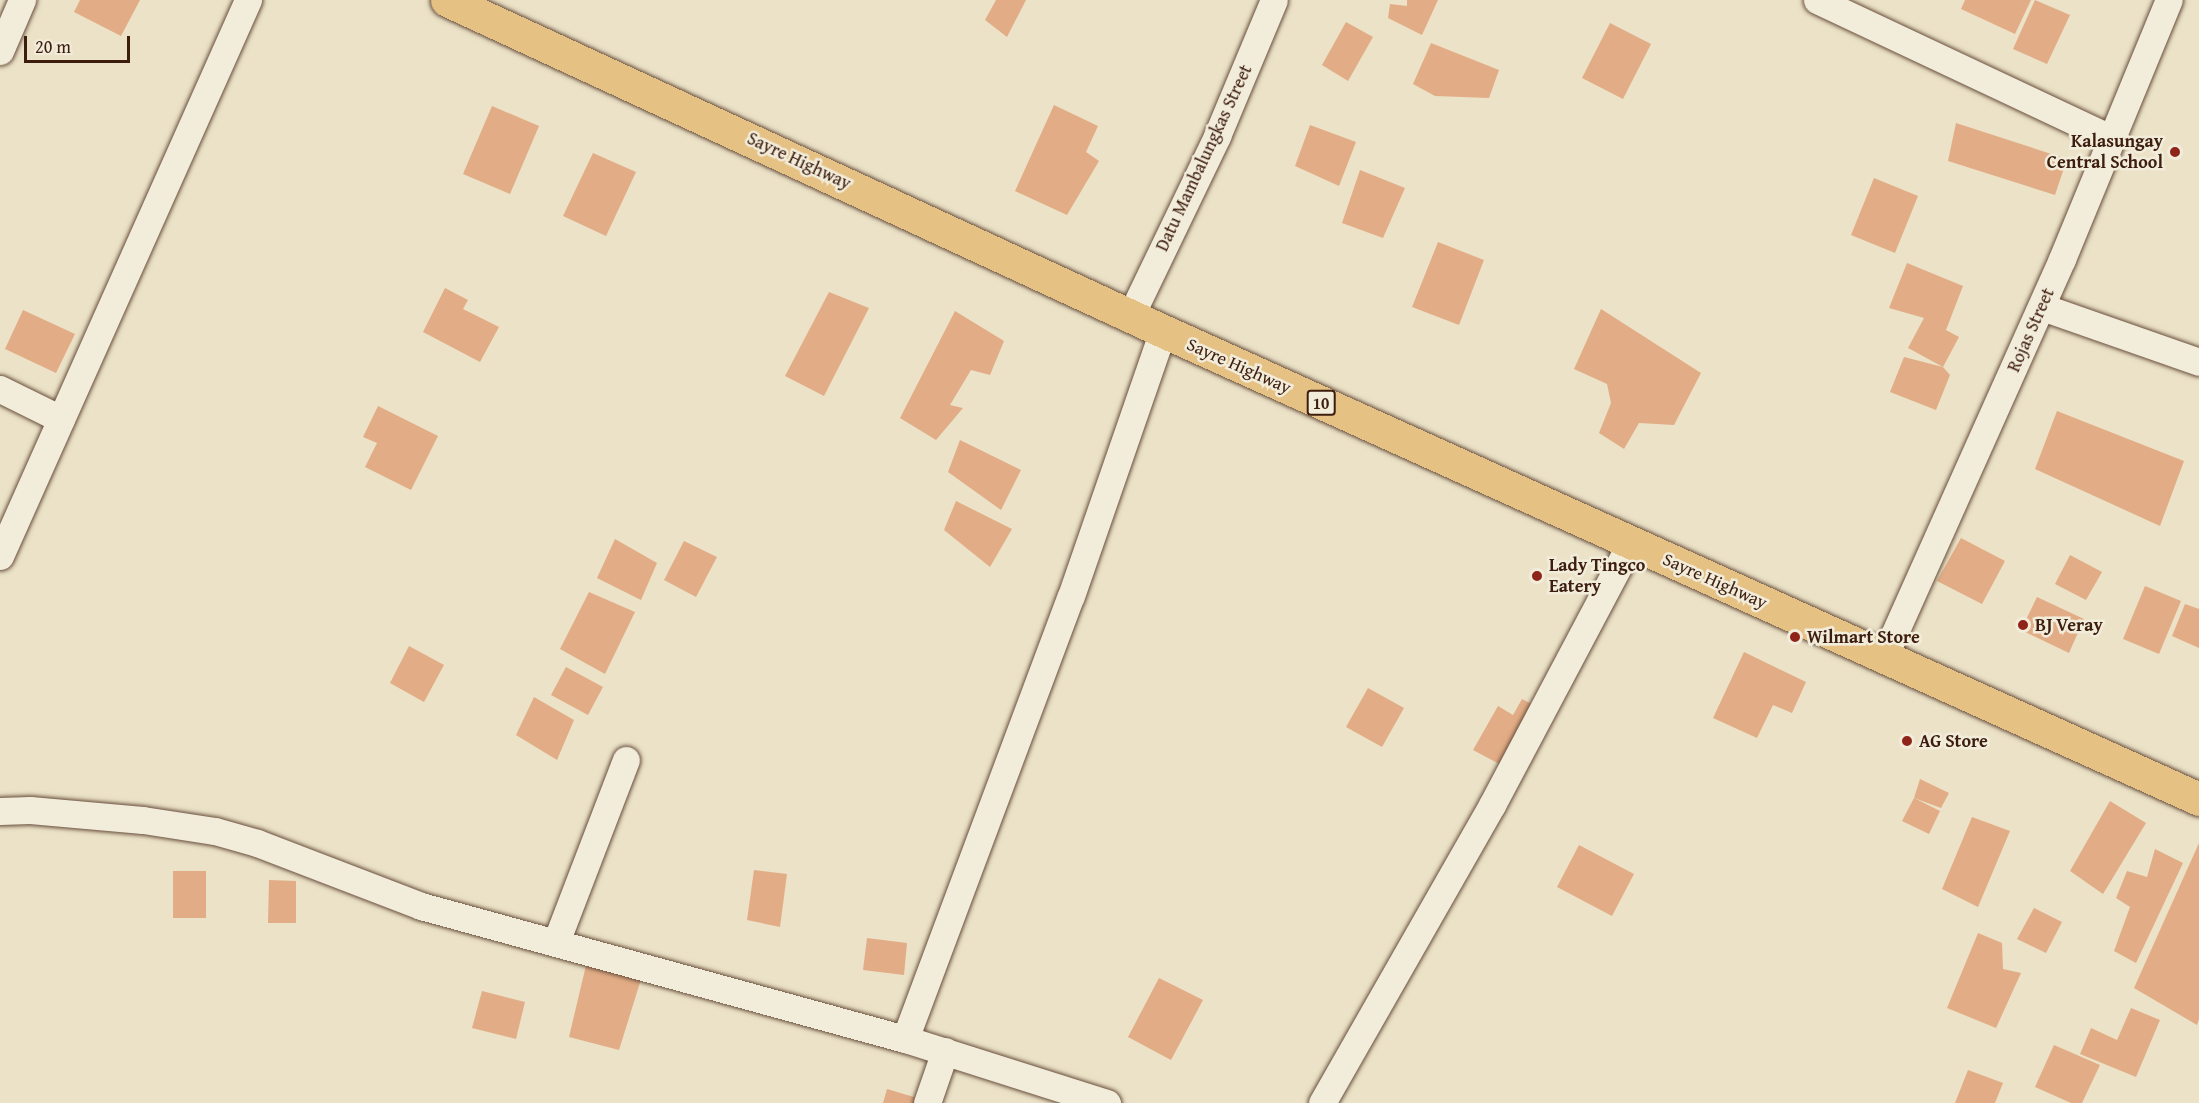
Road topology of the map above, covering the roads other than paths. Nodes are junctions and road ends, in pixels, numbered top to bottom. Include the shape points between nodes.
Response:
1 (21, 0) edge
2 (248, 0) edge
3 (447, 0) edge
4 (1274, 0) edge
5 (1817, 0) edge
6 (2169, 0) edge
7 (0, 51) edge
8 (2110, 138) junction
9 (2042, 307) junction
10 (1131, 315) junction
11 (1163, 331) junction
12 (2199, 362) edge
13 (0, 389) edge
14 (61, 419) junction
15 (1631, 543) junction
16 (0, 556) edge
17 (1884, 657) junction
18 (626, 760) dead end
19 (2199, 799) edge
20 (0, 811) edge
21 (555, 942) junction
22 (905, 1039) junction
23 (945, 1051) junction
24 (927, 1103) edge
25 (1107, 1103) edge
26 (1322, 1103) edge

1 - 7 street
2 - 14 street
3 - 10 highway, Sayre Highway / 10
4 - 10 street, Datu Mambalungkas Street via 1216,136
5 - 8 street
6 - 8 street, Rojas Street
8 - 9 street, Rojas Street
9 - 12 street
9 - 17 street, Rojas Street
10 - 11 highway, Sayre Highway / 10
11 - 15 highway, Sayre Highway / 10
11 - 22 street via 1071,596
13 - 14 street
14 - 16 street
15 - 17 highway, Sayre Highway / 10
15 - 26 street via 1492,805
17 - 19 highway, Sayre Highway / 10
18 - 21 street
20 - 21 street via 98,816 215,831 257,843 421,906
21 - 22 street
22 - 23 street
23 - 24 street
23 - 25 street

